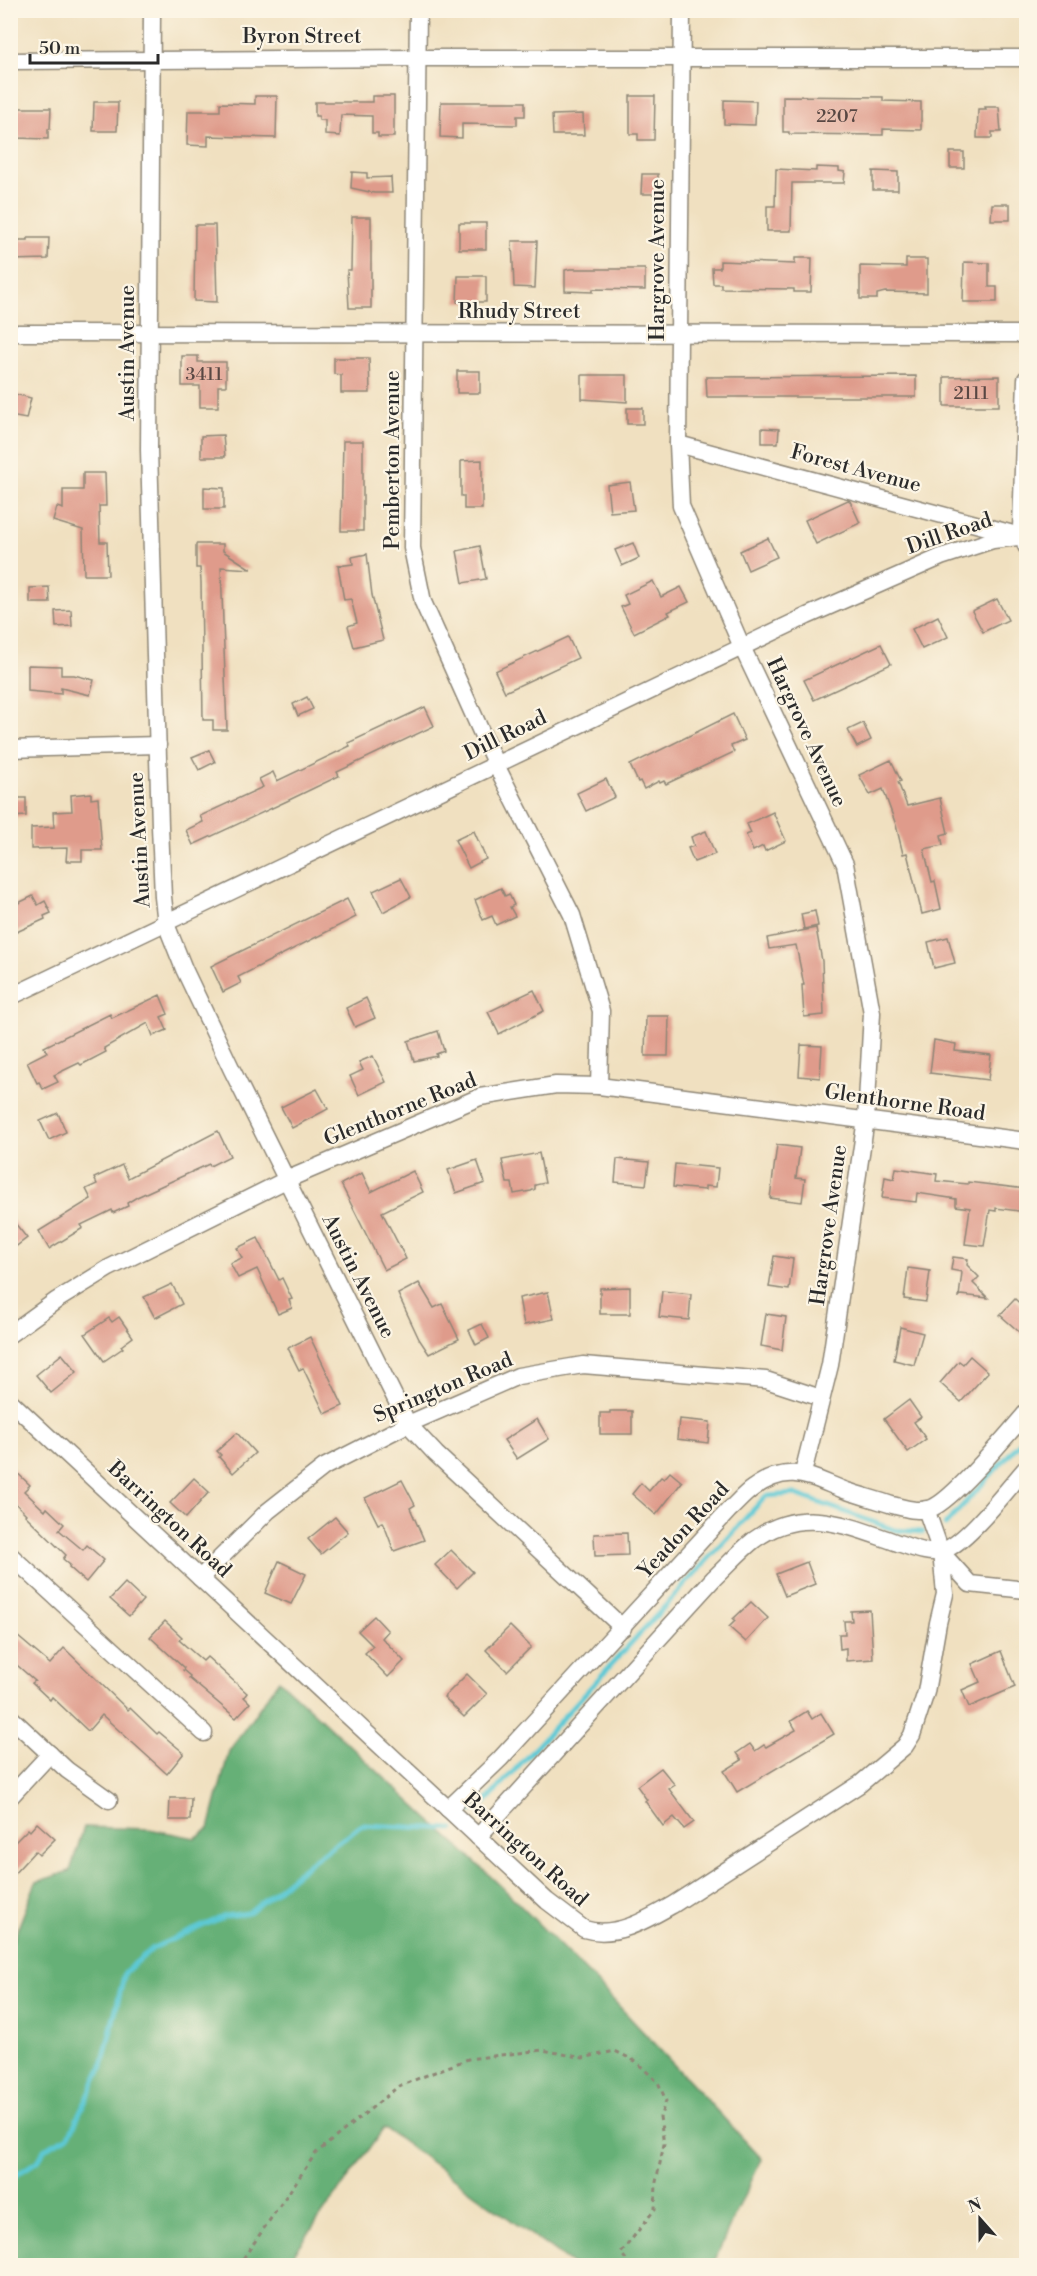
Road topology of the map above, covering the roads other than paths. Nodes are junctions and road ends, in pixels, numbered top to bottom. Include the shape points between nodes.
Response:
1 (152, 10) edge
2 (418, 10) edge
3 (682, 10) edge
4 (418, 58) junction
5 (681, 58) junction
6 (1026, 58) edge
7 (152, 60) junction
8 (10, 61) edge
9 (150, 332) junction
10 (10, 333) edge
11 (414, 333) junction
12 (680, 334) junction
13 (1026, 334) edge
14 (1026, 379) edge
15 (678, 444) junction
16 (1025, 540) edge
17 (742, 647) junction
18 (158, 745) junction
19 (10, 749) edge
20 (496, 765) junction
21 (166, 924) junction
22 (10, 997) edge
23 (599, 1086) junction
24 (866, 1119) junction
25 (1026, 1141) edge
26 (286, 1180) junction
27 (10, 1334) edge
28 (821, 1398) junction
29 (10, 1401) edge
30 (1026, 1413) edge
31 (408, 1424) junction
32 (1026, 1468) edge
33 (803, 1473) junction
34 (926, 1509) junction
35 (941, 1552) junction
36 (10, 1554) edge
37 (200, 1578) junction
38 (1026, 1590) edge
39 (623, 1628) junction
40 (10, 1717) edge
41 (204, 1733) dead end
42 (50, 1754) junction
43 (10, 1797) edge
44 (109, 1800) dead end
45 (448, 1809) junction
46 (478, 1837) junction

1 - 7 street, Austin Avenue
2 - 4 street, Pemberton Avenue
3 - 5 street, Hargrove Avenue
4 - 5 street, Byron Street
4 - 7 street, Byron Street
4 - 11 street, Pemberton Avenue
5 - 6 street, Byron Street
5 - 12 street, Hargrove Avenue
7 - 8 street, Byron Street
7 - 9 street, Austin Avenue
9 - 10 street, Rhudy Street
9 - 11 street, Rhudy Street
9 - 18 street, Austin Avenue via 149,450
11 - 12 street, Rhudy Street
11 - 20 street, Pemberton Avenue via 412,548 420,591
12 - 13 street, Rhudy Street
12 - 15 street, Hargrove Avenue
14 - 16 street
15 - 16 street, Forest Avenue
15 - 17 street, Hargrove Avenue via 681,506
16 - 17 street, Dill Road via 993,540 916,567
17 - 20 street, Dill Road
17 - 24 street, Hargrove Avenue via 845,864 872,1013
18 - 19 street
18 - 21 street, Austin Avenue
20 - 21 street, Dill Road
20 - 23 street, Pemberton Avenue via 572,915 602,1011
21 - 22 street, Dill Road
21 - 26 street, Austin Avenue
23 - 24 street, Glenthorne Road
23 - 26 street, Glenthorne Road via 556,1085 480,1097
24 - 25 street, Glenthorne Road
24 - 28 street, Hargrove Avenue via 830,1365
26 - 27 street, Glenthorne Road via 109,1268
26 - 31 street, Austin Avenue
28 - 31 street, Springton Road via 766,1380 583,1365 518,1376
28 - 33 street, Hargrove Avenue
29 - 37 street, Barrington Road
30 - 34 street via 960,1485
31 - 37 street, Springton Road via 324,1467 268,1510
31 - 39 street, Austin Avenue
32 - 35 street via 958,1543
33 - 34 street via 892,1505
33 - 39 street, Yeadon Road via 781,1475 753,1488
34 - 35 street, Barrington Road
35 - 38 street via 970,1584
35 - 46 street via 920,1550 828,1521 800,1521 772,1529 754,1540 714,1578
35 - 46 street, Barrington Road via 945,1594 931,1673 912,1735 904,1746 860,1784 674,1904 627,1927 599,1932 584,1929 547,1901
36 - 41 street
37 - 45 street, Barrington Road
39 - 45 street, Yeadon Road
40 - 42 street
42 - 43 street
42 - 44 street
45 - 46 street, Barrington Road

